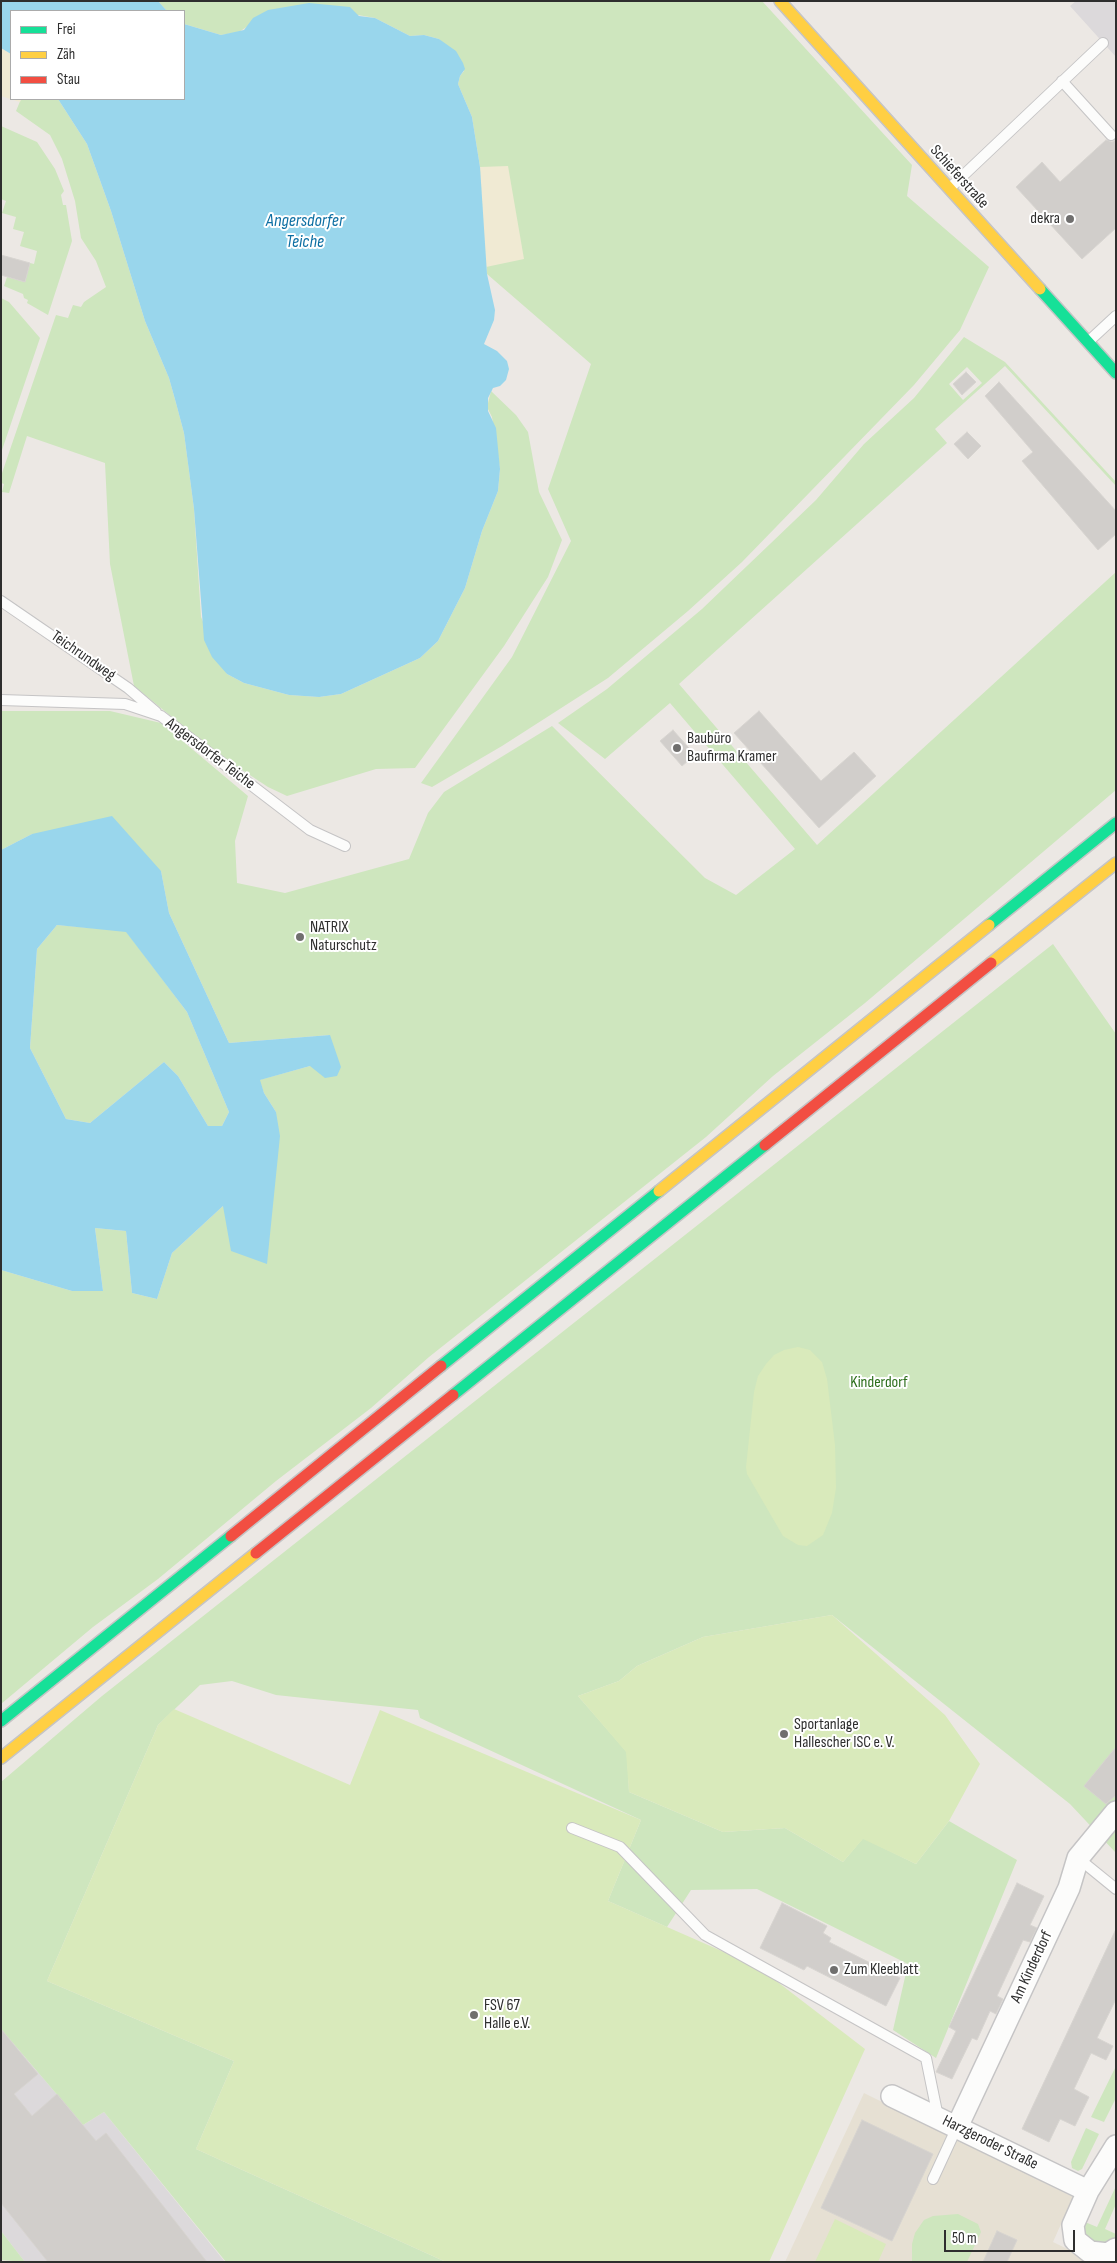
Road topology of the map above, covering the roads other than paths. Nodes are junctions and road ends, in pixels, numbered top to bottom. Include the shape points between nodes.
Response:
1 (780, 1) edge
2 (1104, 43) dead end
3 (1062, 81) junction
4 (1111, 135) dead end
5 (948, 189) junction
6 (1116, 316) edge
7 (1088, 342) junction
8 (1116, 373) edge
9 (1, 601) edge
10 (1, 700) edge
11 (161, 716) junction
12 (1116, 823) edge
13 (345, 846) dead end
14 (1116, 863) edge
15 (1, 1721) edge
16 (1, 1758) edge
17 (1116, 1812) edge
18 (572, 1828) dead end
19 (1078, 1858) junction
20 (1116, 1889) edge
21 (892, 2096) dead end
22 (938, 2118) junction
23 (957, 2128) junction
24 (1116, 2146) edge
25 (933, 2180) dead end
26 (1088, 2191) junction
27 (1116, 2249) edge

1 - 5 main road, Schieferstraße
2 - 3 lane
3 - 4 lane
3 - 5 lane
5 - 7 main road, Schieferstraße
6 - 7 lane
7 - 8 main road, Schieferstraße
9 - 11 lane, Teichrundweg via 128,688
10 - 11 lane, Angersdorfer Teiche via 125,704
11 - 13 lane, Angersdorfer Teiche via 310,830
12 - 15 main road
14 - 16 main road
17 - 19 street, Am Kinderdorf
18 - 22 lane via 620,1846 706,1935 926,2058
19 - 20 lane
19 - 23 street, Am Kinderdorf via 1069,1888
21 - 22 street, Harzgeroder Straße
22 - 23 street, Harzgeroder Straße
23 - 25 lane
23 - 26 street, Harzgeroder Straße
24 - 26 street
26 - 27 street via 1073,2224 1075,2240 1090,2252 1108,2254

